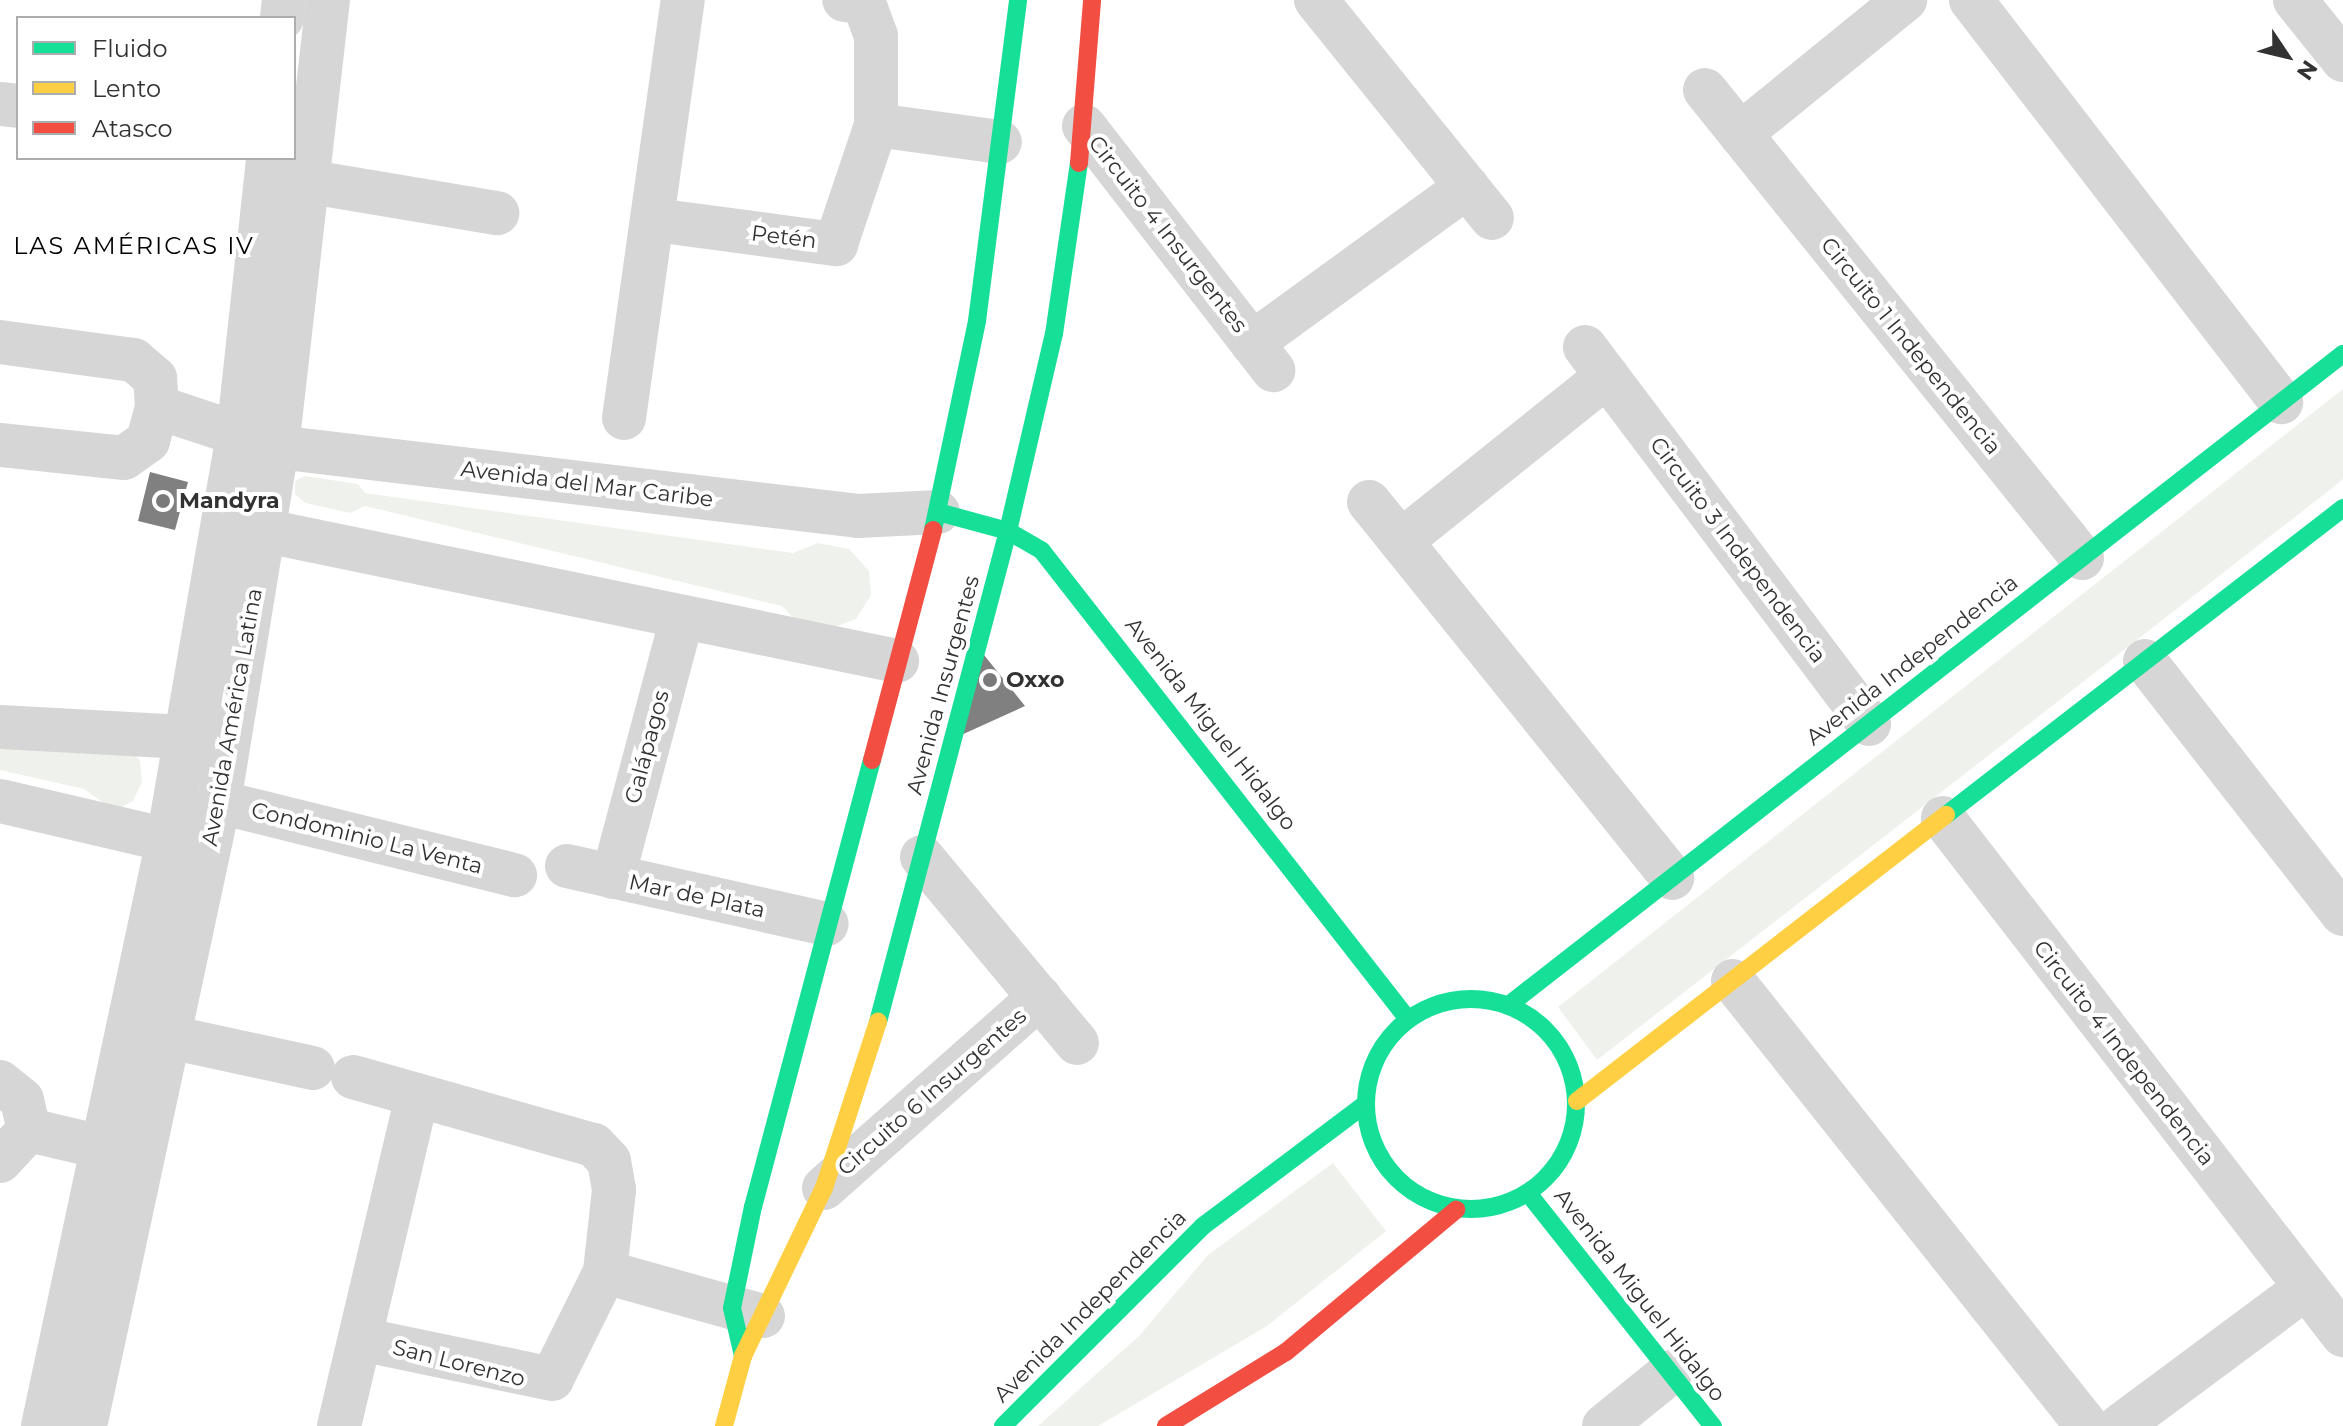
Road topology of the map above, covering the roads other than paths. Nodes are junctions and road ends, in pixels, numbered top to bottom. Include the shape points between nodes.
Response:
1 (328, 0) edge
2 (683, 0) edge
3 (844, 0) edge
4 (1018, 0) edge
5 (1092, 0) edge
6 (1316, 0) edge
7 (1905, 0) edge
8 (1971, 0) edge
9 (2295, 0) edge
10 (2343, 60) edge
11 (1705, 90) dead end
12 (876, 125) junction
13 (1084, 126) junction
14 (1740, 134) junction
15 (1000, 142) junction
16 (268, 160) edge
17 (311, 182) junction
18 (497, 213) dead end
19 (655, 220) junction
20 (0, 342) edge
21 (2343, 354) edge
22 (2281, 402) junction
23 (157, 407) junction
24 (624, 418) dead end
25 (257, 441) junction
26 (0, 445) edge
27 (1369, 502) dead end
28 (2343, 508) edge
29 (938, 512) junction
30 (244, 527) junction
31 (1008, 531) junction
32 (1401, 541) junction
33 (2082, 558) junction
34 (682, 617) junction
35 (897, 661) junction
36 (2145, 661) junction
37 (1869, 724) junction
38 (0, 727) edge
39 (185, 737) junction
40 (0, 801) edge
41 (219, 802) junction
42 (1943, 818) junction
43 (168, 840) junction
44 (922, 857) junction
45 (567, 866) dead end
46 (515, 875) dead end
47 (613, 877) junction
48 (1672, 878) junction
49 (2343, 914) edge
50 (827, 924) junction
51 (1733, 981) junction
52 (1040, 997) junction
53 (1510, 1004) junction
54 (1407, 1018) junction
55 (174, 1038) junction
56 (1077, 1043) dead end
57 (0, 1082) edge
58 (417, 1095) junction
59 (1577, 1101) junction
60 (1364, 1105) junction
61 (29, 1130) junction
62 (105, 1148) junction
63 (0, 1161) edge
64 (824, 1188) junction
65 (1528, 1193) junction
66 (1456, 1210) junction
67 (605, 1272) junction
68 (2306, 1288) junction
69 (748, 1312) junction
70 (2343, 1335) edge
71 (360, 1339) junction
72 (743, 1356) junction
73 (1671, 1372) junction
74 (43, 1426) edge
75 (85, 1426) edge
76 (339, 1426) edge
77 (724, 1426) edge
78 (1003, 1426) edge
79 (1166, 1426) edge
80 (1604, 1426) edge
81 (1713, 1426) edge
82 (2087, 1426) edge
83 (2120, 1426) edge

1 - 17 street, Avenida América Latina
2 - 19 street
3 - 12 street, Petén via 864,3 876,36
4 - 15 main road, Avenida Insurgentes
5 - 13 main road, Avenida Insurgentes
6 - 13 street, Circuito 4 Insurgentes via 1479,202 1262,356
7 - 14 street
8 - 22 street
9 - 10 street
11 - 14 street, Circuito 1 Independencia
12 - 15 street
12 - 19 street, Petén via 836,244
13 - 31 main road, Avenida Insurgentes via 1054,334
14 - 33 street, Circuito 1 Independencia
15 - 29 main road, Avenida Insurgentes via 977,321
16 - 25 street, Avenida América Latina
17 - 18 street
17 - 25 street, Avenida América Latina
19 - 24 street
20 - 23 street via 134,360 155,378
21 - 22 main road, Avenida Independencia
22 - 33 main road, Avenida Independencia
23 - 25 street, Avenida del Mar Caribe
23 - 26 street via 148,441 124,458
25 - 29 street, Avenida del Mar Caribe via 858,516
25 - 30 street, Avenida América Latina
27 - 32 street
28 - 36 main road
29 - 31 main road, Avenida Miguel Hidalgo
29 - 35 main road, Avenida Insurgentes
30 - 34 street
30 - 39 street, Avenida América Latina
30 - 41 street, Avenida América Latina
31 - 44 main road, Avenida Insurgentes
31 - 54 main road, Avenida Miguel Hidalgo via 1042,551 1072,584
32 - 37 street, Circuito 3 Independencia via 1596,362
32 - 48 street
33 - 37 main road, Avenida Independencia
34 - 35 street
34 - 47 street, Galápagos
35 - 50 main road, Avenida Insurgentes
36 - 42 main road
36 - 49 street
37 - 48 main road, Avenida Independencia
38 - 39 street
39 - 43 street, Avenida América Latina
40 - 43 street
41 - 46 street, Condominio La Venta
41 - 55 street, Avenida América Latina
42 - 51 main road
42 - 68 street, Circuito 4 Independencia
43 - 62 street, Avenida América Latina
44 - 52 street, Circuito 6 Insurgentes
44 - 64 main road, Avenida Insurgentes
45 - 47 street, Mar de Plata
47 - 50 street, Mar de Plata
48 - 53 main road, Avenida Independencia
50 - 69 main road, Avenida Insurgentes
51 - 59 main road
51 - 82 street
52 - 56 street, Circuito 6 Insurgentes
52 - 64 street, Circuito 6 Insurgentes
53 - 54 main road via 1463,998
53 - 59 main road via 1545,1027 1568,1060
54 - 60 main road via 1375,1056
55 - 58 street, San Lorenzo
55 - 75 street, Avenida América Latina
57 - 61 street via 22,1100
58 - 67 street, San Lorenzo via 594,1145 609,1161 614,1190
58 - 71 street
59 - 65 main road via 1566,1147
60 - 66 main road via 1371,1142 1390,1174 1420,1198
60 - 78 main road, Avenida Independencia via 1203,1226
61 - 62 street
61 - 63 street
62 - 74 street, Avenida América Latina
64 - 69 main road, Avenida Insurgentes
65 - 66 main road via 1493,1208
65 - 73 main road, Avenida Miguel Hidalgo
66 - 79 main road via 1286,1352
67 - 69 street
67 - 71 street, San Lorenzo via 552,1379
68 - 70 street, Circuito 4 Independencia
68 - 83 street
69 - 72 main road, Avenida Insurgentes
69 - 72 main road, Avenida Insurgentes
71 - 76 street
72 - 77 main road, Avenida Insurgentes
73 - 80 street
73 - 81 main road, Avenida Miguel Hidalgo

